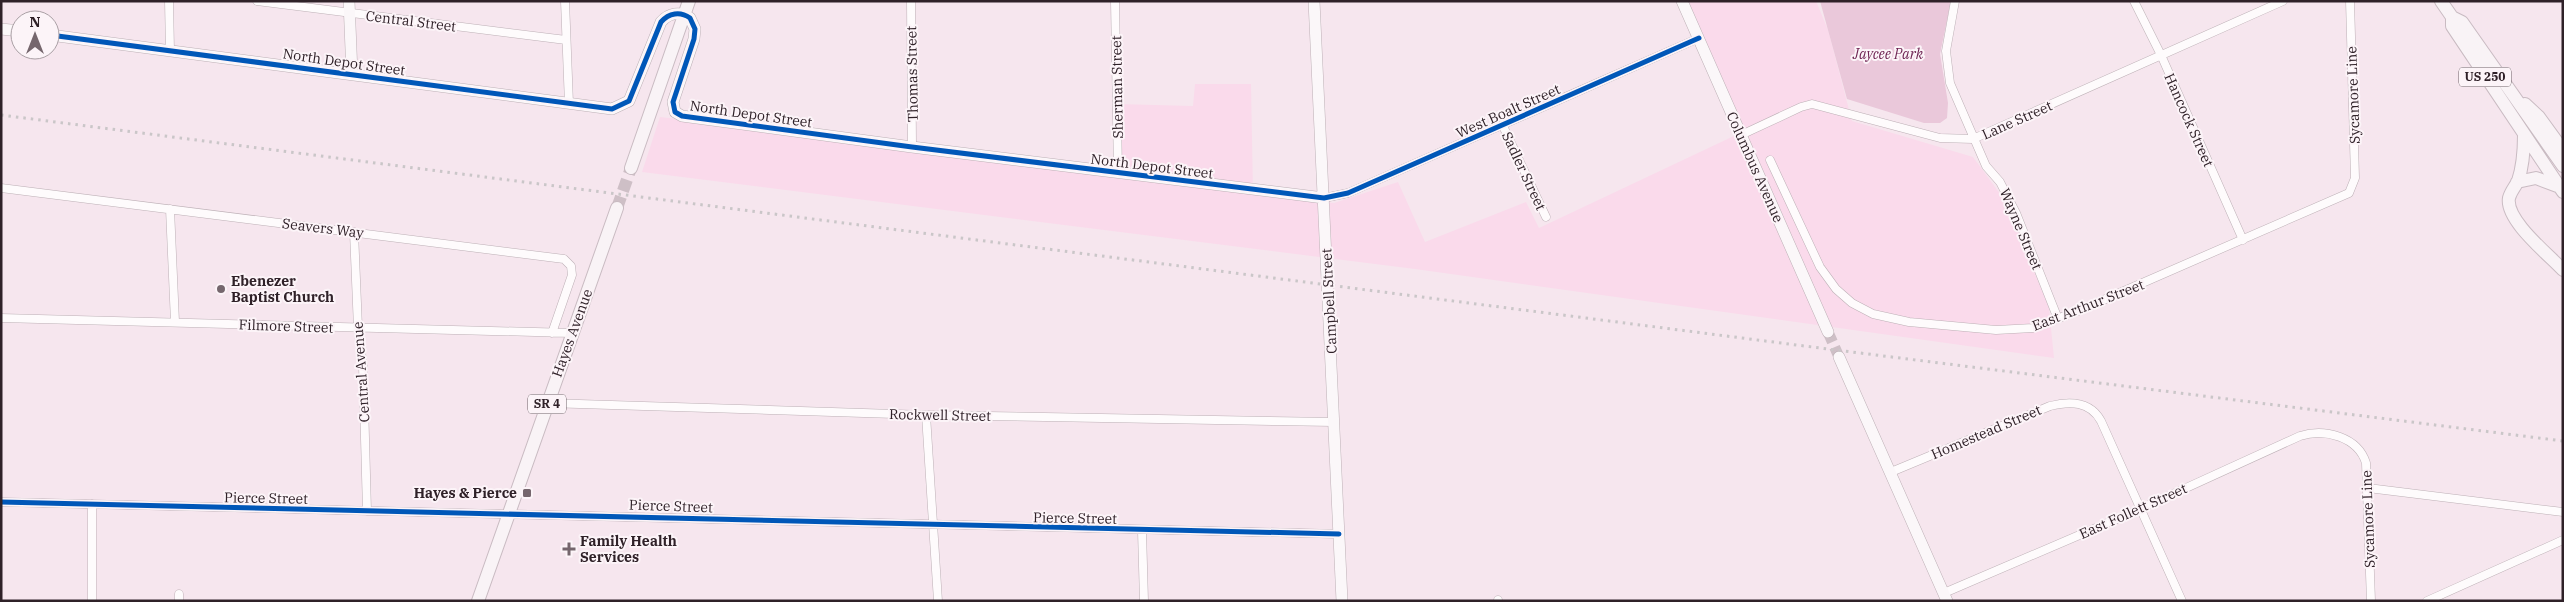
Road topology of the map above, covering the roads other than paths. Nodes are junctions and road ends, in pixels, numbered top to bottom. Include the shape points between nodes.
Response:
1 (169, 1) edge
2 (257, 1) edge
3 (349, 1) edge
4 (565, 1) edge
5 (689, 1) edge
6 (911, 1) edge
7 (1115, 1) edge
8 (1314, 1) edge
9 (1682, 1) edge
10 (1955, 1) edge
11 (2134, 1) edge
12 (2283, 1) edge
13 (2350, 1) edge
14 (2441, 1) edge
15 (350, 14) junction
16 (684, 14) junction
17 (2452, 17) junction
18 (60, 36) edge
19 (1699, 38) junction
20 (566, 40) junction
21 (170, 51) junction
22 (2161, 55) junction
23 (352, 74) junction
24 (2506, 87) junction
25 (569, 104) junction
26 (1503, 126) junction
27 (1741, 134) junction
28 (2524, 135) junction
29 (1973, 139) junction
30 (912, 147) junction
31 (2563, 150) edge
32 (1770, 160) dead end
33 (2563, 166) edge
34 (631, 168) tunnel mouth
35 (1118, 173) junction
36 (2517, 182) junction
37 (1, 188) edge
38 (2353, 188) joint
39 (2561, 190) edge
40 (1324, 198) junction
41 (617, 208) tunnel mouth
42 (170, 209) junction
43 (1546, 216) dead end
44 (354, 232) junction
45 (2242, 240) junction
46 (2563, 270) edge
47 (1, 318) edge
48 (2058, 319) junction
49 (175, 322) junction
50 (358, 328) junction
51 (1828, 332) tunnel mouth
52 (552, 333) junction
53 (571, 333) junction
54 (1839, 357) tunnel mouth
55 (547, 403) junction
56 (926, 415) junction
57 (1334, 422) junction
58 (2323, 434) joint
59 (1891, 472) junction
60 (2368, 488) junction
61 (1, 502) edge
62 (92, 504) junction
63 (2140, 509) junction
64 (367, 511) junction
65 (2563, 512) edge
66 (508, 514) junction
67 (932, 525) junction
68 (1142, 531) junction
69 (1339, 534) junction
70 (2563, 540) edge
71 (1945, 597) edge
72 (92, 601) edge
73 (478, 601) edge
74 (938, 601) edge
75 (1144, 601) edge
76 (1342, 601) edge
77 (2182, 601) edge
78 (2371, 601) edge
79 (2427, 601) edge

1 - 21 street
2 - 15 street, Central Street
3 - 15 street
4 - 20 street
5 - 16 main road
6 - 30 street, Thomas Street
7 - 35 street, Sherman Street
8 - 40 street, Campbell Street
9 - 19 street, Columbus Avenue
10 - 29 street, Wayne Street via 1946,66
11 - 22 street, Hancock Street
12 - 22 street, Lane Street
13 - 38 street, Sycamore Line
14 - 17 main road, US 250
15 - 20 street, Central Street
15 - 23 street
16 - 25 street, North Depot Street via 672,14 661,22 631,98 626,103 612,109
16 - 30 street, North Depot Street via 692,22 695,34 673,99 672,106 678,115
16 - 34 main road
17 - 24 main road, US 250 via 2462,22
17 - 28 main road, US 250 via 2452,26
18 - 21 street, North Depot Street
19 - 26 street, West Boalt Street
19 - 27 street, Columbus Avenue
20 - 25 street
21 - 23 street, North Depot Street
22 - 29 street, Lane Street
22 - 45 street, Hancock Street
23 - 25 street, North Depot Street
24 - 31 main road via 2539,117
24 - 33 main road, US 250
26 - 40 street, West Boalt Street via 1348,193
26 - 43 street, Sadler Street
27 - 29 street, Lane Street via 1812,104 1940,138
27 - 51 street, Columbus Avenue
28 - 36 main road via 2524,153
28 - 39 main road, US 250
29 - 48 street, Wayne Street via 2016,213
30 - 35 street, North Depot Street
32 - 48 street, East Arthur Street via 1823,271 1836,289 1856,306 1873,314 1908,322 1987,330 2023,330
35 - 40 street, North Depot Street
36 - 39 main road via 2536,178
36 - 46 main road via 2508,205 2513,215
37 - 42 street, Seavers Way
38 - 45 street, East Arthur Street via 2342,197
40 - 57 street, Campbell Street
41 - 53 main road, Hayes Avenue / SR 4
42 - 44 street, Seavers Way
42 - 49 street
44 - 50 street, Central Avenue
44 - 52 street, Seavers Way via 564,259 571,266 572,275
45 - 48 street, East Arthur Street
47 - 49 street, Filmore Street
49 - 50 street, Filmore Street
50 - 52 street, Filmore Street
50 - 64 street, Central Avenue via 363,366
52 - 53 street, Filmore Street
53 - 55 main road, Hayes Avenue / SR 4
54 - 59 street
55 - 56 street, Rockwell Street
55 - 66 main road, Hayes Avenue / SR 4
56 - 57 street, Rockwell Street
56 - 67 street
57 - 69 street, Campbell Street
58 - 60 street, Sycamore Line via 2345,439 2358,448 2366,463
58 - 63 street, East Follett Street via 2300,436
59 - 63 street, Homestead Street via 2044,408 2083,405 2094,410 2101,421
59 - 71 street
60 - 65 street
60 - 78 street, Sycamore Line
61 - 62 street, Pierce Street
62 - 64 street, Pierce Street
62 - 72 street
63 - 71 street, East Follett Street
63 - 77 street
64 - 66 street, Pierce Street
66 - 67 street, Pierce Street
66 - 73 main road, Hayes Avenue / SR 4
67 - 68 street, Pierce Street
67 - 74 street
68 - 69 street, Pierce Street
68 - 75 street
69 - 76 street, Campbell Street
70 - 79 street

